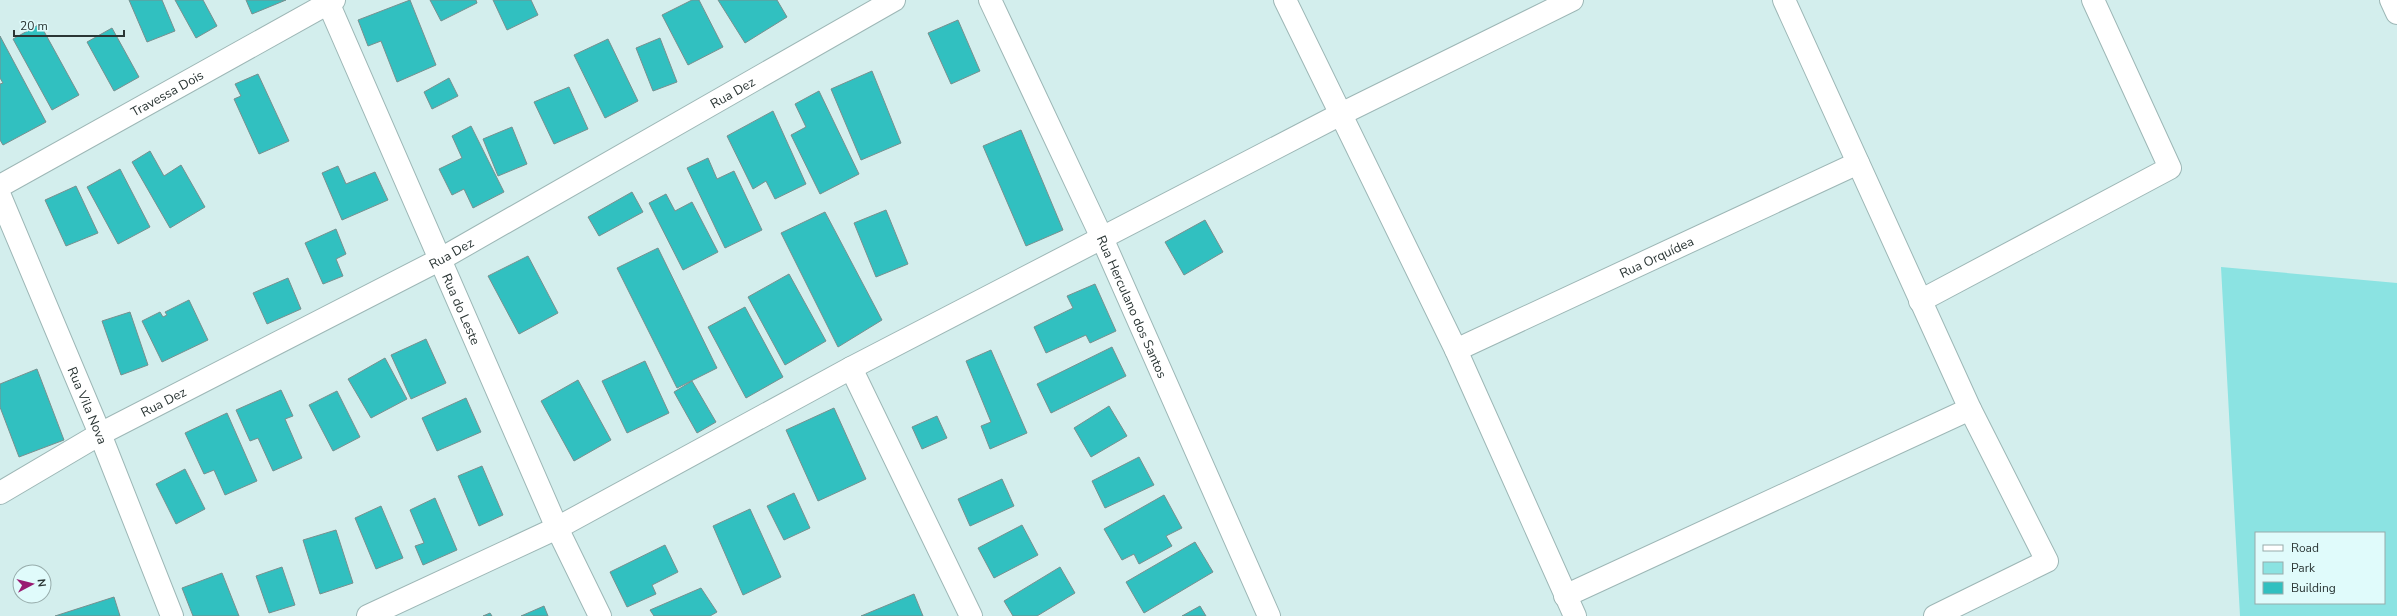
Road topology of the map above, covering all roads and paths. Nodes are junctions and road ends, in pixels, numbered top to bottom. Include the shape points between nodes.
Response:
1 (894, 0) edge
2 (990, 0) edge
3 (1285, 0) edge
4 (1572, 0) edge
5 (1784, 0) edge
6 (2093, 0) edge
7 (2391, 0) edge
8 (330, 1) edge
9 (2397, 13) edge
10 (1339, 115) junction
11 (1858, 163) junction
12 (0, 186) edge
13 (0, 196) edge
14 (1102, 238) junction
15 (439, 260) junction
16 (1920, 301) junction
17 (1456, 350) junction
18 (851, 368) junction
19 (1970, 409) junction
20 (100, 434) junction
21 (0, 493) edge
22 (557, 528) junction
23 (1565, 596) junction
24 (172, 616) edge
25 (368, 616) edge
26 (600, 616) edge
27 (971, 616) edge
28 (1269, 616) edge
29 (1575, 616) edge
30 (1935, 616) edge

1 - 15 street, Rua Dez
2 - 14 street, Rua Herculano dos Santos
3 - 10 street
4 - 10 street
5 - 11 street
6 - 16 street via 2170,168
7 - 9 street
8 - 12 street, Travessa Dois
8 - 15 street, Rua do Leste
10 - 14 street
10 - 17 street
11 - 16 street
11 - 17 street, Rua Orquídea
13 - 20 street, Rua Vila Nova
14 - 18 street
14 - 28 street, Rua Herculano dos Santos
15 - 20 street, Rua Dez
15 - 22 street, Rua do Leste
16 - 19 street
17 - 23 street
18 - 22 street
18 - 27 street
19 - 23 street
19 - 30 street via 2047,561
20 - 21 street, Rua Dez
20 - 24 street, Rua Vila Nova
22 - 25 street
22 - 26 street, Rua do Leste
23 - 29 street

